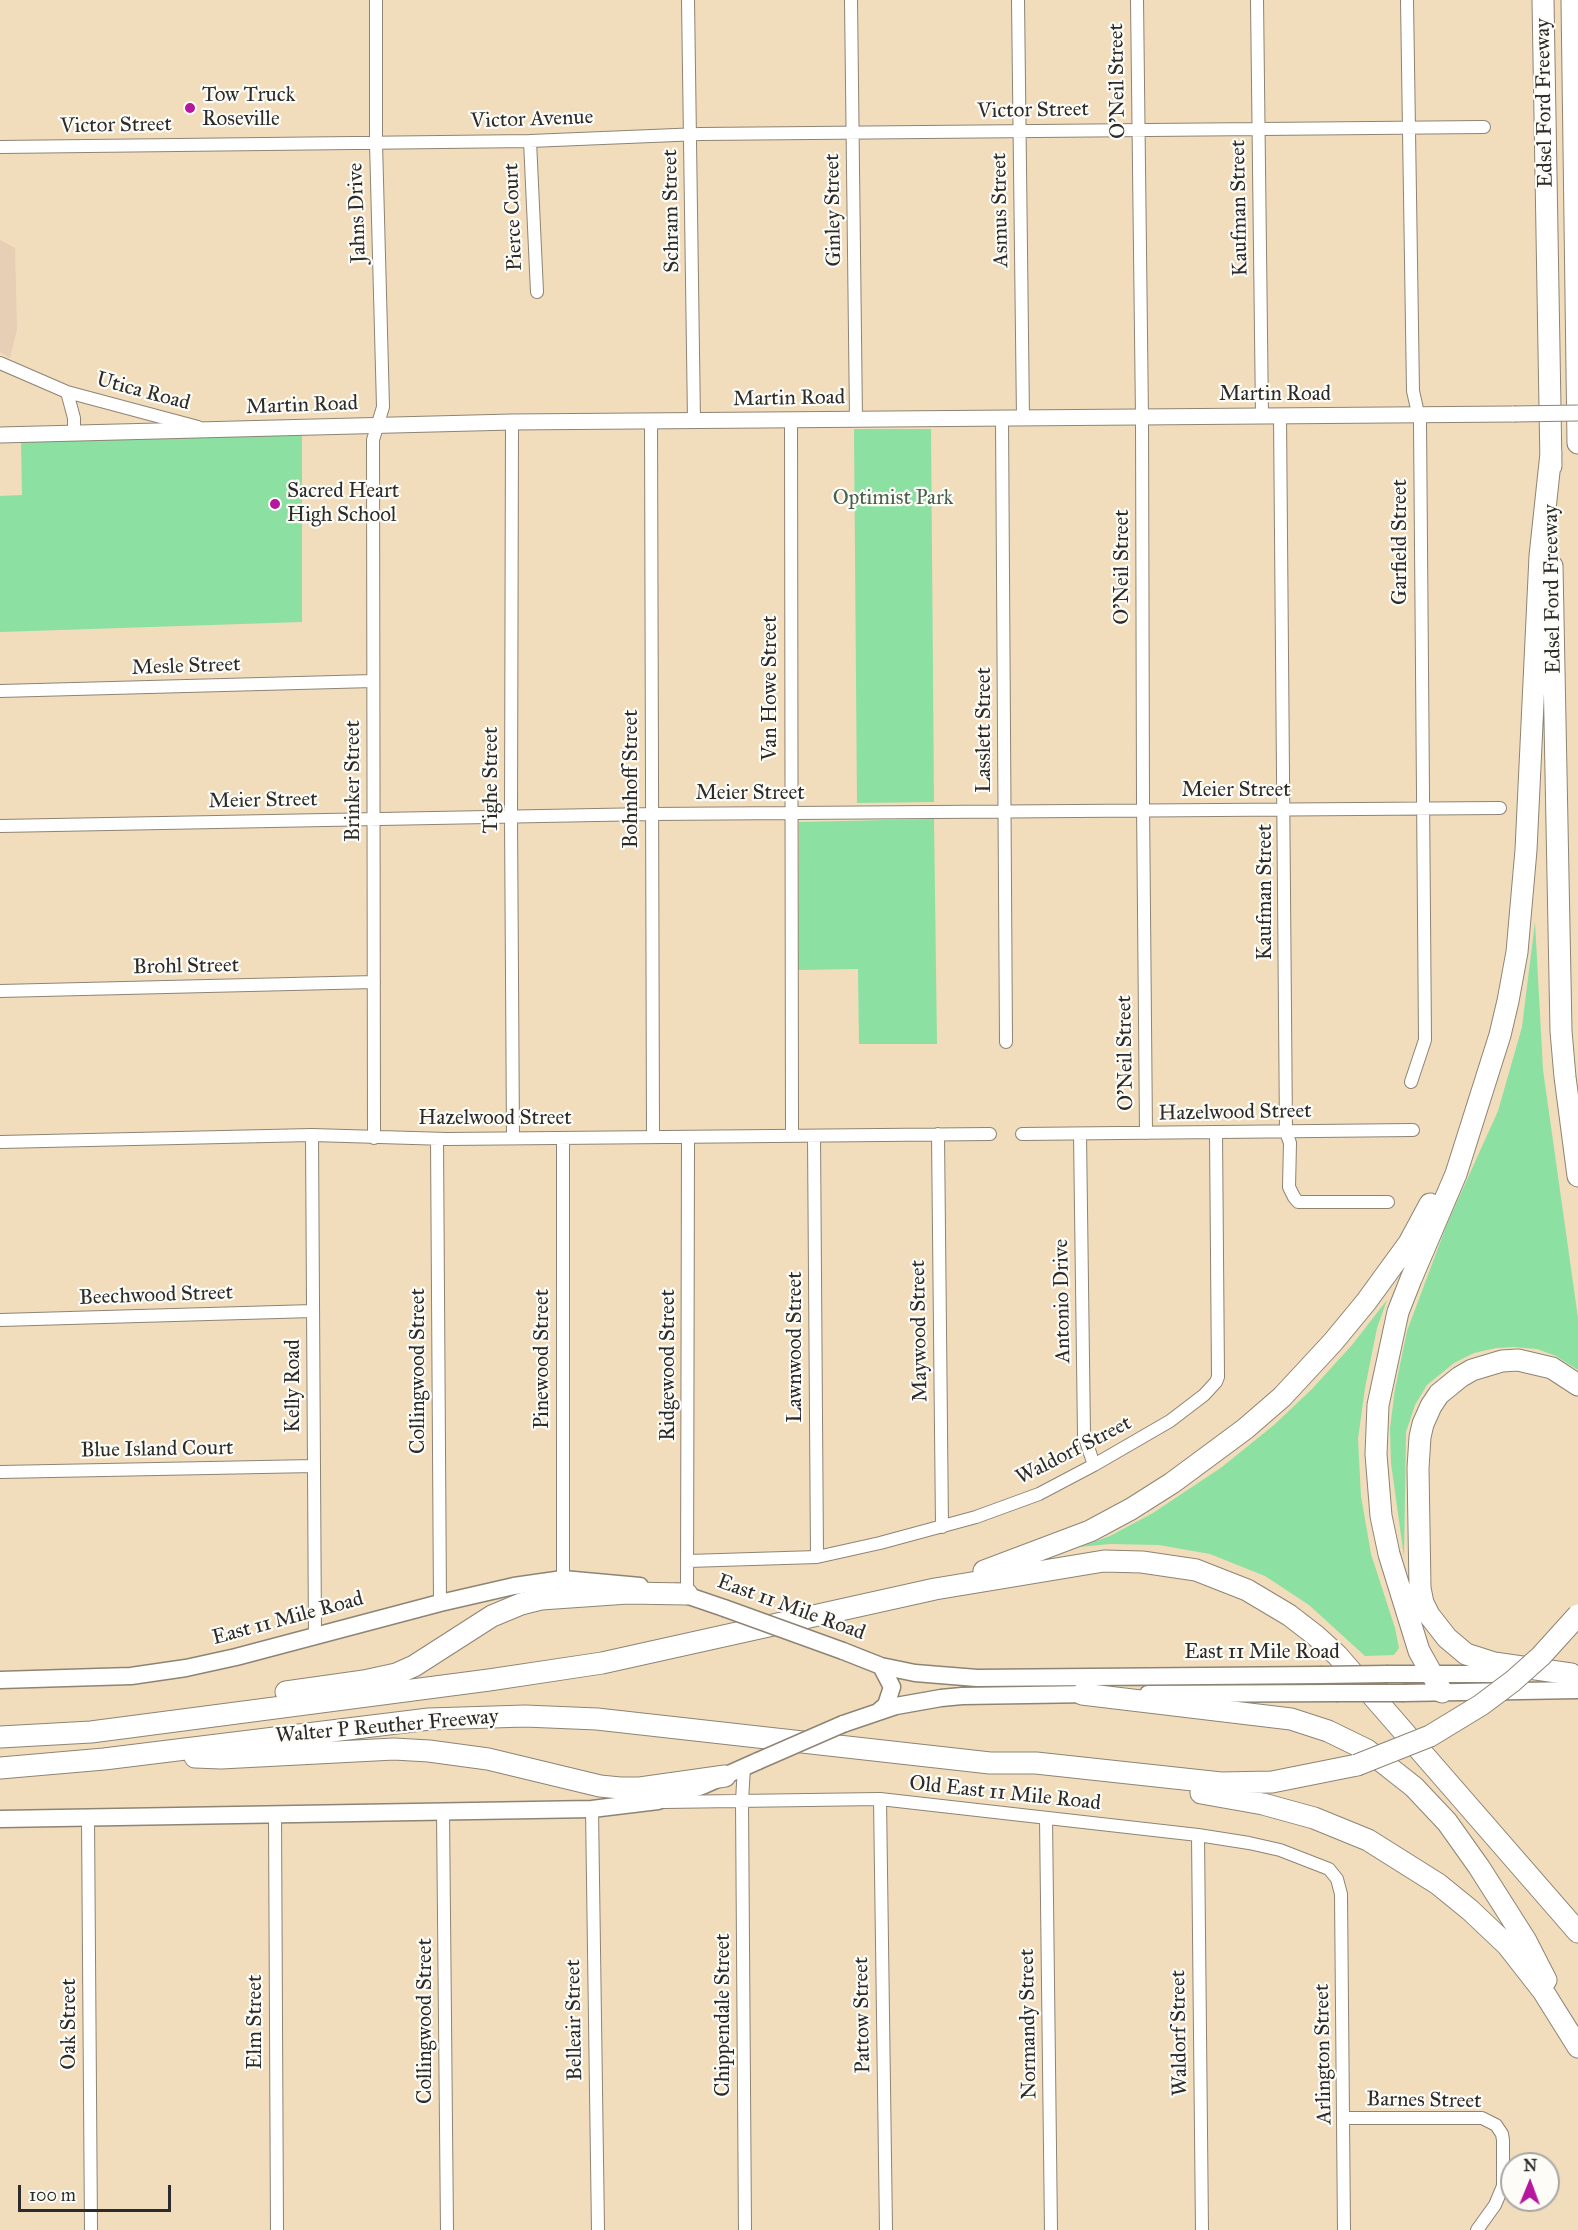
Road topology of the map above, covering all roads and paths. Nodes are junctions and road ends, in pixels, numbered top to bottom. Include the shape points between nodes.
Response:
1 (376, 0) edge
2 (688, 0) edge
3 (850, 0) edge
4 (1017, 0) edge
5 (1137, 0) edge
6 (1257, 0) edge
7 (1407, 0) edge
8 (1543, 0) edge
9 (1572, 0) edge
10 (1409, 127) junction
11 (1484, 127) dead end
12 (1138, 129) junction
13 (1259, 129) junction
14 (1019, 130) junction
15 (852, 132) junction
16 (690, 134) junction
17 (530, 141) junction
18 (376, 143) junction
19 (0, 147) edge
20 (537, 292) dead end
21 (0, 363) edge
22 (67, 392) junction
23 (1578, 413) edge
24 (1418, 415) junction
25 (1262, 416) junction
26 (1280, 416) junction
27 (1142, 417) junction
28 (1023, 418) junction
29 (856, 419) junction
30 (1002, 419) junction
31 (791, 420) junction
32 (651, 421) junction
33 (694, 421) junction
34 (512, 422) junction
35 (378, 424) junction
36 (210, 430) junction
37 (74, 433) junction
38 (0, 435) edge
39 (1578, 443) edge
40 (1551, 453) junction
41 (373, 681) junction
42 (0, 691) edge
43 (1423, 807) junction
44 (1500, 807) dead end
45 (1284, 810) junction
46 (1005, 811) junction
47 (1143, 811) junction
48 (791, 813) junction
49 (651, 814) junction
50 (511, 816) junction
51 (374, 818) junction
52 (0, 826) edge
53 (374, 982) junction
54 (0, 991) edge
55 (1005, 1042) dead end
56 (1411, 1082) dead end
57 (1482, 1095) junction
58 (1413, 1130) dead end
59 (1286, 1132) junction
60 (1146, 1133) junction
61 (1216, 1133) junction
62 (938, 1134) junction
63 (990, 1134) dead end
64 (1022, 1134) dead end
65 (1080, 1134) junction
66 (312, 1136) junction
67 (792, 1136) junction
68 (814, 1136) junction
69 (653, 1137) junction
70 (688, 1137) junction
71 (374, 1138) junction
72 (513, 1138) junction
73 (563, 1138) junction
74 (437, 1139) junction
75 (0, 1142) edge
76 (1578, 1176) edge
77 (1388, 1202) dead end
78 (313, 1311) junction
79 (0, 1320) edge
80 (1578, 1385) edge
81 (314, 1466) junction
82 (1094, 1466) junction
83 (0, 1472) edge
84 (942, 1527) junction
85 (817, 1557) junction
86 (688, 1561) junction
87 (563, 1580) junction
88 (935, 1588) junction
89 (687, 1594) junction
90 (440, 1603) junction
91 (1578, 1615) edge
92 (315, 1636) junction
93 (881, 1666) junction
94 (1576, 1679) edge
95 (0, 1680) edge
96 (1437, 1683) junction
97 (1082, 1694) junction
98 (878, 1712) junction
99 (154, 1724) junction
100 (0, 1737) edge
101 (146, 1754) junction
102 (990, 1762) junction
103 (0, 1768) edge
104 (742, 1768) junction
105 (880, 1799) junction
106 (742, 1801) junction
107 (658, 1802) junction
108 (592, 1809) junction
109 (443, 1811) junction
110 (275, 1814) junction
111 (88, 1818) junction
112 (1047, 1818) junction
113 (0, 1819) edge
114 (1198, 1835) junction
115 (1336, 1879) joint
116 (1578, 1932) edge
117 (1578, 2047) edge
118 (1344, 2118) junction
119 (91, 2230) edge
120 (277, 2230) edge
121 (447, 2230) edge
122 (598, 2230) edge
123 (745, 2230) edge
124 (885, 2230) edge
125 (1051, 2230) edge
126 (1202, 2230) edge
127 (1344, 2230) edge
128 (1477, 2230) edge

1 - 18 street, Jahns Drive
2 - 16 street, Schram Street
3 - 15 street, Ginley Street
4 - 14 street, Asmus Street
5 - 12 street, O'Neil Street
6 - 13 street, Kaufman Street
7 - 10 street, Garfield Street
8 - 40 highway, Edsel Ford Freeway
9 - 39 highway, Edsel Ford Freeway
10 - 11 street, Victor Street
10 - 13 street, Victor Street
10 - 24 street, Garfield Street via 1413,391
12 - 13 street, Victor Street
12 - 14 street, Victor Street
12 - 27 street, O'Neil Street
13 - 25 street, Kaufman Street
14 - 15 street, Victor Street
14 - 28 street, Asmus Street
15 - 16 street, Victor Street
15 - 29 street, Ginley Street
16 - 17 street, Victor Avenue
16 - 33 street, Schram Street
17 - 18 street, Victor Avenue
17 - 20 street, Pierce Court
18 - 19 street, Victor Street
18 - 35 street, Jahns Drive via 383,407
21 - 22 street, Utica Road
22 - 36 street, Utica Road
22 - 37 street, Utica Road
23 - 24 street, Martin Road, bridge
24 - 26 street, Martin Road
24 - 43 street, Garfield Street
25 - 26 street, Martin Road
25 - 27 street, Martin Road
26 - 45 street, Kaufman Street
27 - 28 street, Martin Road
27 - 47 street, O'Neil Street
28 - 30 street, Martin Road
29 - 30 street, Martin Road
29 - 31 street, Martin Road
30 - 46 street, Lasslett Street
31 - 33 street, Martin Road
31 - 48 street, Van Howe Street
32 - 33 street, Martin Road
32 - 34 street, Martin Road
32 - 49 street, Bohnhoff Street
34 - 35 street, Martin Road
34 - 50 street, Tighe Street
35 - 36 street, Martin Road
35 - 41 street, Brinker Street via 373,440
36 - 37 street, Martin Road
37 - 38 street, Martin Road
40 - 57 highway via 1540,556 1526,850 1517,952 1500,1035
40 - 76 highway, Edsel Ford Freeway via 1561,1019
41 - 42 street, Mesle Street
41 - 51 street, Brinker Street
43 - 44 street, Meier Street
43 - 45 street, Meier Street
43 - 56 street, Garfield Street via 1425,1040
45 - 47 street, Meier Street
45 - 59 street, Kaufman Street
46 - 47 street, Meier Street
46 - 48 street, Meier Street
46 - 55 street, Lasslett Street
47 - 60 street, O'Neil Street
48 - 49 street, Meier Street
48 - 67 street, Van Howe Street
49 - 50 street, Meier Street
49 - 69 street, Bohnhoff Street
50 - 51 street, Meier Street
50 - 72 street, Tighe Street
51 - 52 street, Meier Street
51 - 53 street, Brinker Street
53 - 54 street, Brohl Street
53 - 71 street, Brinker Street
57 - 88 highway via 1448,1172 1409,1243 1366,1302 1282,1397 1207,1458 1131,1509 1090,1531
57 - 96 highway via 1456,1174 1398,1312 1378,1405 1376,1454 1389,1554 1419,1651
58 - 59 street, Hazelwood Street
59 - 61 street, Hazelwood Street
59 - 77 street, Kaufman Street via 1290,1143 1289,1187 1298,1202
60 - 61 street, Hazelwood Street
60 - 65 street, Hazelwood Street
61 - 82 street, Waldorf Street via 1218,1377 1204,1395 1170,1421
62 - 63 street, Hazelwood Street
62 - 68 street, Hazelwood Street
62 - 84 street, Maywood Street
64 - 65 street, Hazelwood Street
65 - 82 street, Antonio Drive via 1084,1435
66 - 71 street, Hazelwood Street
66 - 75 street, Hazelwood Street
66 - 78 street, Kelly Road
67 - 68 street, Hazelwood Street
67 - 70 street, Hazelwood Street
68 - 85 street, Lawnwood Street
69 - 70 street, Hazelwood Street
69 - 73 street, Hazelwood Street
70 - 86 street, Ridgewood Street
71 - 74 street, Hazelwood Street
72 - 73 street, Hazelwood Street
72 - 74 street, Hazelwood Street
73 - 87 street, Pinewood Street
74 - 90 street, Collingwood Street
78 - 79 street, Beechwood Street
78 - 81 street, Kelly Road
80 - 94 highway via 1552,1368 1518,1360 1472,1370 1439,1394 1431,1406 1420,1437 1418,1468 1420,1588 1429,1615 1466,1654
81 - 83 street, Blue Island Court
81 - 92 street, Kelly Road
82 - 84 street, Waldorf Street via 1028,1498
84 - 85 street, Waldorf Street
85 - 86 street, Waldorf Street
86 - 89 street, Ridgewood Street
87 - 89 main road, East 11 Mile Road via 622,1583
87 - 90 main road, East 11 Mile Road via 514,1586
88 - 99 highway, Walter P Reuther Freeway via 602,1663
88 - 116 highway via 1104,1561 1196,1570 1247,1590 1289,1615 1336,1655
89 - 93 main road, East 11 Mile Road, bridge
89 - 99 highway via 628,1593 541,1599 492,1616 396,1674 241,1699
90 - 92 main road, East 11 Mile Road
91 - 102 highway, bridge via 1541,1656 1481,1705 1430,1736 1357,1765 1272,1782 1221,1783 1036,1763
92 - 95 main road, East 11 Mile Road via 225,1660 131,1676
93 - 96 main road, East 11 Mile Road, bridge via 977,1678 1388,1674
93 - 98 main road via 891,1687 890,1697
94 - 96 main road, East 11 Mile Road
96 - 97 main road, East 11 Mile Road, bridge via 1404,1693
97 - 98 main road, East 11 Mile Road via 962,1696
97 - 117 highway via 1291,1719 1368,1750 1414,1787 1447,1822 1479,1867 1526,1941
98 - 104 main road, East 11 Mile Road, bridge
99 - 100 highway, Walter P Reuther Freeway
101 - 102 highway, Walter P Reuther Freeway via 429,1719 525,1716 619,1722
101 - 103 highway, Walter P Reuther Freeway
101 - 104 highway via 221,1758 394,1749 429,1751 488,1759 620,1788 640,1788
102 - 117 highway via 1036,1774 1243,1800 1314,1818 1368,1840 1438,1884 1507,1945 1543,1991
104 - 106 street, Chippendale Street
104 - 107 main road, East 11 Mile Road
105 - 106 street, Old East 11 Mile Road
105 - 112 street, Old East 11 Mile Road
105 - 124 street, Pattow Street
106 - 107 street, Old East 11 Mile Road
106 - 123 street, Chippendale Street
107 - 108 main road, East 11 Mile Road
108 - 109 main road, East 11 Mile Road
108 - 122 street, Belleair Street
109 - 110 main road, East 11 Mile Road
109 - 121 street, Collingwood Street
110 - 111 main road, East 11 Mile Road
110 - 120 street, Elm Street
111 - 113 main road, East 11 Mile Road
111 - 119 street, Oak Street
112 - 114 street, Old East 11 Mile Road
112 - 125 street, Normandy Street
114 - 115 street, Old East 11 Mile Road via 1280,1850 1322,1865
114 - 126 street, Waldorf Street
115 - 118 street, Arlington Street via 1341,1894
118 - 127 street, Arlington Street
118 - 128 street, Barnes Street via 1482,2118 1496,2125 1503,2140 1503,2186

